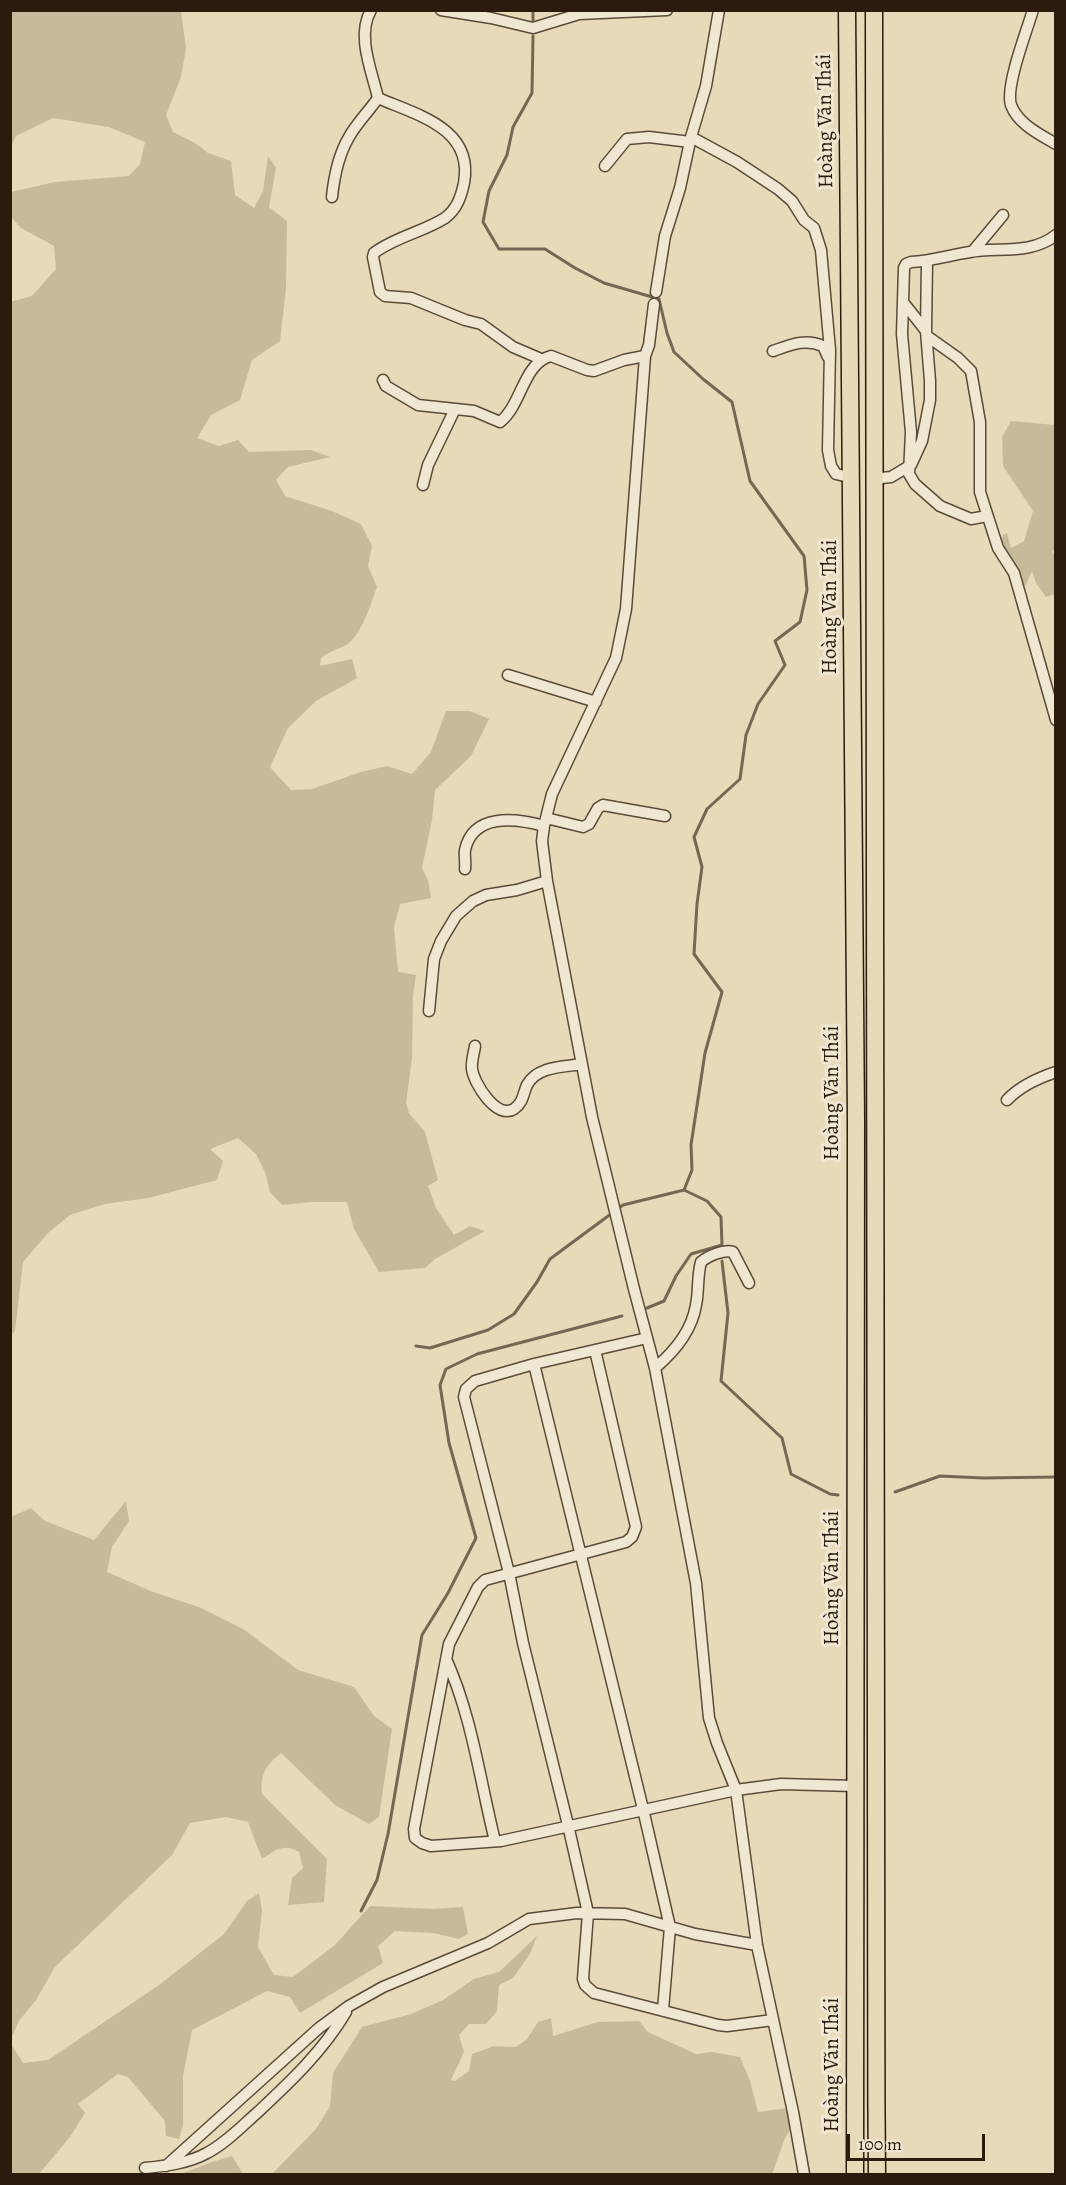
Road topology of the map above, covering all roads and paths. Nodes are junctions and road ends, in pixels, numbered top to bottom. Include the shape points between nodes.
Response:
1 (371, 10) edge
2 (441, 10) edge
3 (667, 10) edge
4 (719, 10) edge
5 (847, 10) edge
6 (874, 10) edge
7 (1033, 10) edge
8 (601, 12) edge
9 (378, 98) junction
10 (690, 140) junction
11 (1056, 144) edge
12 (605, 166) dead end
13 (332, 197) dead end
14 (1003, 215) dead end
15 (1056, 235) edge
16 (973, 251) junction
17 (927, 261) junction
18 (903, 302) junction
19 (927, 334) junction
20 (773, 351) dead end
21 (645, 356) junction
22 (541, 359) junction
23 (830, 372) junction
24 (383, 380) dead end
25 (455, 409) junction
26 (910, 465) junction
27 (853, 478) junction
28 (872, 479) junction
29 (423, 485) dead end
30 (987, 516) junction
31 (508, 675) dead end
32 (596, 702) junction
33 (1056, 720) edge
34 (665, 816) dead end
35 (545, 822) junction
36 (465, 869) dead end
37 (547, 881) junction
38 (429, 1011) dead end
39 (475, 1046) dead end
40 (582, 1064) junction
41 (1056, 1072) edge
42 (1007, 1100) dead end
43 (749, 1283) dead end
44 (647, 1338) junction
45 (595, 1350) junction
46 (534, 1364) junction
47 (655, 1368) junction
48 (581, 1554) junction
49 (509, 1573) junction
50 (446, 1658) junction
51 (854, 1786) junction
52 (873, 1786) junction
53 (736, 1790) junction
54 (643, 1809) junction
55 (568, 1825) junction
56 (495, 1841) junction
57 (588, 1913) junction
58 (670, 1927) junction
59 (757, 1945) junction
60 (349, 2006) junction
61 (663, 2010) junction
62 (774, 2020) junction
63 (166, 2166) junction
64 (145, 2168) dead end
65 (804, 2175) edge
66 (855, 2175) edge
67 (877, 2175) edge

1 - 9 street via 364,28
2 - 8 street via 533,28 579,14
3 - 8 street
4 - 10 street via 706,86
5 - 27 main road, Hoàng Văn Thái
6 - 28 main road, Hoàng Văn Thái
7 - 11 street via 1017,64 1011,106 1022,121
9 - 13 street via 345,146
9 - 22 street via 447,130 464,155 465,178 457,206 447,216 374,253 380,292 411,298 481,324 513,347
10 - 12 street via 627,139
10 - 21 street via 665,236
10 - 23 street via 736,162 778,189 814,228 821,250
14 - 16 street
15 - 16 street via 1023,249
16 - 17 street
17 - 18 street via 906,264
17 - 19 street
18 - 19 street
18 - 26 street
19 - 26 street via 930,400 922,441
19 - 30 street via 971,371 980,422 978,484
20 - 23 street via 802,341 815,342 827,354
21 - 22 street via 594,371 551,356
21 - 32 street via 626,609 616,658
22 - 25 street via 507,417 500,422 474,411
23 - 27 street via 831,466 836,474
24 - 25 street via 386,386 418,405
25 - 29 street via 428,465
26 - 28 street via 891,477
26 - 30 street via 909,474 915,484 940,506 971,519
27 - 28 main road
27 - 51 main road, Hoàng Văn Thái
28 - 52 main road, Hoàng Văn Thái
30 - 33 street via 1014,573
31 - 32 street
32 - 35 street via 552,794
34 - 35 street via 603,805 582,827
35 - 36 street via 481,824 470,837
35 - 37 street via 542,841
37 - 38 street via 486,895 456,916 434,959
37 - 40 street
39 - 40 street via 472,1070 487,1097 503,1111 513,1110 523,1101 528,1083 542,1070
40 - 44 street
41 - 42 street via 1033,1081
43 - 47 street via 733,1252 701,1262 693,1318 668,1357
44 - 45 street
44 - 47 street
45 - 46 street
45 - 48 street via 636,1527 626,1542
46 - 48 street
46 - 49 street via 475,1381 464,1397
47 - 53 street via 696,1583 709,1718
48 - 49 street
48 - 54 street
49 - 50 street via 485,1580 478,1587 449,1644
49 - 55 street
50 - 56 street via 467,1718
50 - 56 street via 415,1838 431,1846
51 - 52 main road
51 - 53 street via 781,1785
51 - 66 main road, Hoàng Văn Thái
52 - 67 main road, Hoàng Văn Thái
53 - 54 street
53 - 59 street
54 - 55 street
54 - 58 street
55 - 56 street
55 - 57 street
57 - 58 street via 625,1914
57 - 60 street via 529,1919
57 - 61 street via 585,1985 594,1993
58 - 59 street
58 - 61 street
59 - 62 street
60 - 63 street via 319,2028
60 - 63 street via 334,2033 299,2074 248,2121 207,2153
61 - 62 street via 727,2026
62 - 65 street
63 - 64 street

